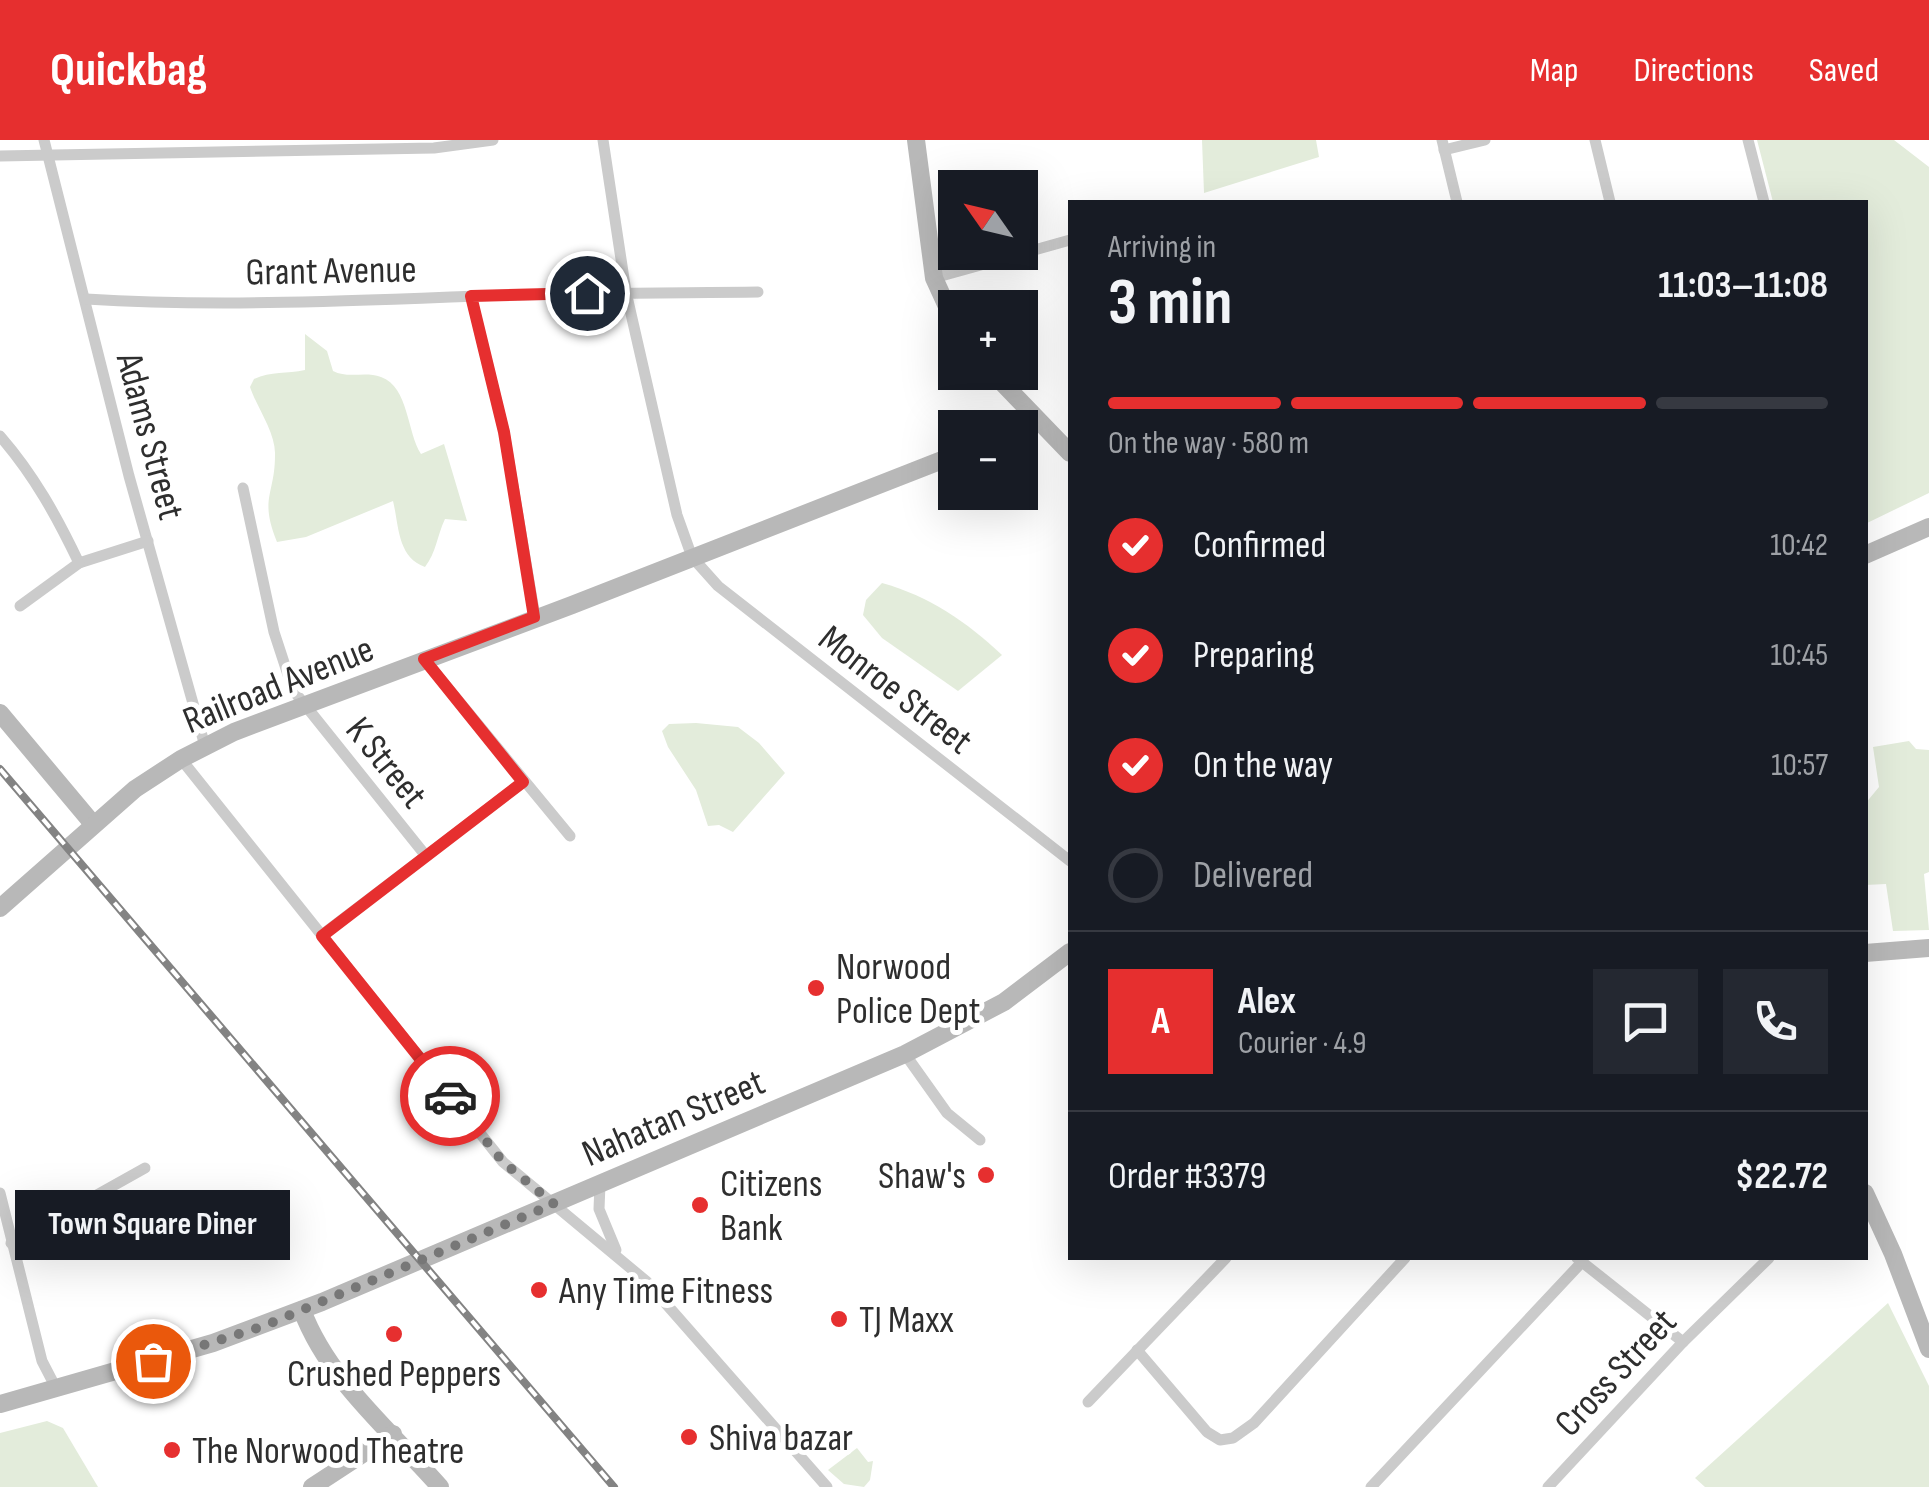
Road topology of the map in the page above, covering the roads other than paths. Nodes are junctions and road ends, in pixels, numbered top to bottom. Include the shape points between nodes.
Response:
1 (44, 140) edge
2 (493, 140) edge
3 (603, 140) edge
4 (916, 140) edge
5 (1485, 140) edge
6 (1595, 140) edge
7 (1748, 140) edge
8 (1443, 145) edge
9 (47, 155) junction
10 (0, 156) edge
11 (1457, 200) edge
12 (1610, 200) edge
13 (1763, 200) edge
14 (1068, 241) edge
15 (934, 278) junction
16 (939, 290) edge
17 (626, 292) junction
18 (758, 292) dead end
19 (471, 296) junction
20 (86, 299) junction
21 (1038, 431) edge
22 (0, 436) edge
23 (1068, 453) edge
24 (938, 462) edge
25 (243, 488) dead end
26 (1929, 527) edge
27 (148, 541) junction
28 (1868, 555) edge
29 (692, 557) junction
30 (79, 563) junction
31 (20, 606) dead end
32 (534, 617) junction
33 (424, 659) junction
34 (302, 705) junction
35 (0, 713) edge
36 (205, 746) junction
37 (181, 759) junction
38 (523, 782) junction
39 (92, 824) junction
40 (570, 836) dead end
41 (426, 856) junction
42 (1068, 860) edge
43 (0, 908) edge
44 (322, 936) junction
45 (1929, 948) edge
46 (1068, 954) edge
47 (1868, 954) edge
48 (905, 1054) junction
49 (980, 1140) dead end
50 (145, 1168) dead end
51 (600, 1184) junction
52 (0, 1192) edge
53 (1868, 1200) edge
54 (554, 1204) junction
55 (12, 1243) junction
56 (618, 1254) junction
57 (1224, 1260) edge
58 (1403, 1260) edge
59 (1579, 1260) edge
60 (1767, 1260) edge
61 (302, 1310) junction
62 (1683, 1342) junction
63 (1929, 1348) edge
64 (1137, 1350) junction
65 (56, 1388) junction
66 (1088, 1402) dead end
67 (2, 1404) edge
68 (393, 1434) junction
69 (312, 1487) edge
70 (440, 1487) edge
71 (827, 1487) edge
72 (1371, 1487) edge
73 (1548, 1487) edge

1 - 9 street, Adams Street
2 - 9 street via 434,148
3 - 17 street
4 - 15 street
5 - 8 street
6 - 12 street
7 - 13 street
8 - 11 street
9 - 10 street
9 - 20 street, Adams Street
14 - 15 street
15 - 16 street
17 - 18 street, Grant Avenue
17 - 19 street, Grant Avenue
17 - 29 street
19 - 20 street, Grant Avenue
19 - 32 street via 504,432
20 - 27 street, Adams Street
21 - 23 street
22 - 30 street via 42,492
24 - 29 street, Railroad Avenue
25 - 34 street, K Street via 274,632
26 - 28 street
27 - 30 street
27 - 36 street, Adams Street
29 - 32 street, Railroad Avenue
29 - 42 street, Monroe Street via 718,586
30 - 31 street
32 - 33 street, Railroad Avenue
33 - 34 street, Railroad Avenue
33 - 38 street
34 - 36 street, Railroad Avenue
34 - 41 street, K Street
35 - 39 street
36 - 37 street, Railroad Avenue
37 - 39 street, Railroad Avenue
37 - 44 street
38 - 40 street
38 - 41 street
39 - 43 street, Railroad Avenue
41 - 44 street
44 - 54 street via 503,1162
45 - 47 street
46 - 48 street, Nahatan Street via 1004,1002
48 - 49 street via 930,1093
48 - 51 street, Nahatan Street
50 - 55 street
51 - 54 street, Nahatan Street
51 - 56 street via 599,1209
52 - 55 street
53 - 63 street
54 - 56 street
54 - 61 street, Nahatan Street
55 - 65 street via 42,1362
56 - 71 street
57 - 64 street
58 - 64 street via 1254,1423 1228,1439 1207,1432
59 - 62 street
59 - 72 street
60 - 62 street, Cross Street
61 - 65 street, Nahatan Street via 214,1344
61 - 68 street via 319,1349
62 - 73 street, Cross Street
64 - 66 street
65 - 67 street, Nahatan Street
68 - 69 street
68 - 70 street

